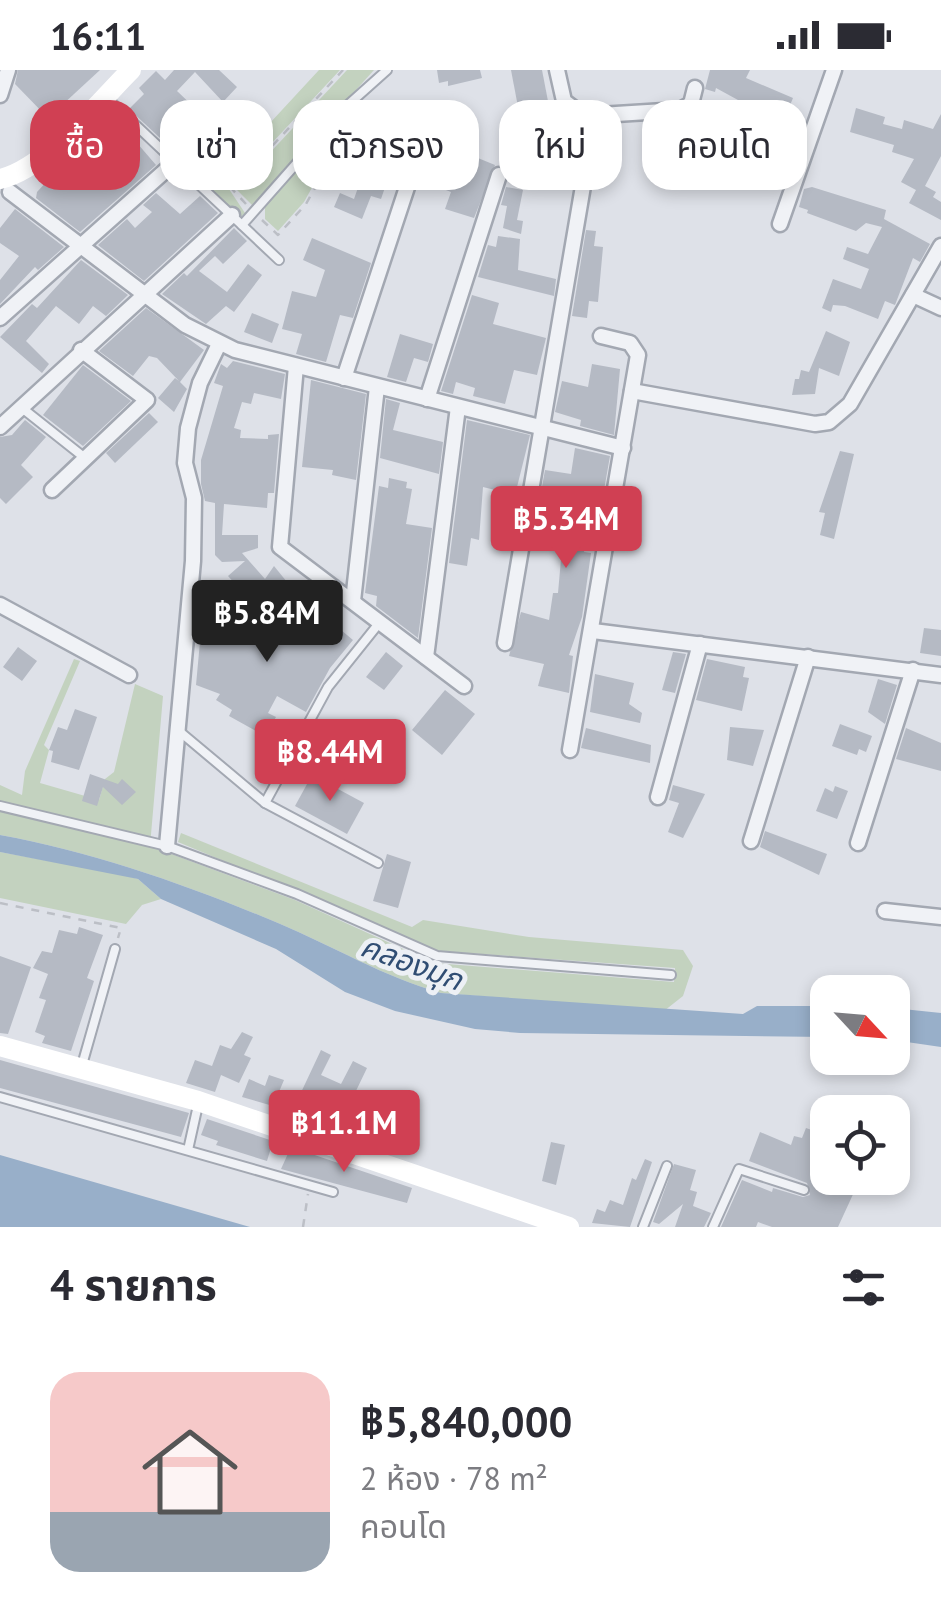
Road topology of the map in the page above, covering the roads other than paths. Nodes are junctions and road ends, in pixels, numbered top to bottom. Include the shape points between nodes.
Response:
1 (8, 70) edge
2 (131, 70) edge
3 (387, 70) edge
4 (558, 70) edge
5 (834, 70) edge
6 (695, 88) dead end
7 (0, 95) edge
8 (104, 96) junction
9 (566, 100) edge
10 (622, 114) edge
11 (160, 147) edge
12 (499, 175) dead end
13 (160, 176) edge
14 (205, 190) edge
15 (406, 190) edge
16 (582, 190) edge
17 (3, 191) edge
18 (237, 220) junction
19 (780, 224) dead end
20 (78, 246) junction
21 (941, 246) edge
22 (279, 260) dead end
23 (144, 294) junction
24 (913, 295) junction
25 (941, 308) edge
26 (0, 318) edge
27 (601, 336) dead end
28 (219, 344) junction
29 (81, 350) junction
30 (296, 366) junction
31 (344, 378) junction
32 (376, 387) junction
33 (632, 392) junction
34 (427, 400) junction
35 (21, 407) junction
36 (458, 408) junction
37 (0, 427) edge
38 (540, 428) junction
39 (623, 448) junction
40 (85, 458) junction
41 (52, 490) dead end
42 (353, 601) junction
43 (0, 605) edge
44 (380, 622) junction
45 (593, 631) junction
46 (506, 643) dead end
47 (700, 644) junction
48 (426, 657) junction
49 (808, 657) junction
50 (913, 670) junction
51 (129, 675) dead end
52 (941, 676) edge
53 (464, 686) dead end
54 (179, 731) junction
55 (570, 750) dead end
56 (658, 797) dead end
57 (265, 804) junction
58 (0, 806) edge
59 (751, 842) dead end
60 (858, 843) dead end
61 (167, 846) junction
62 (378, 863) dead end
63 (885, 911) dead end
64 (941, 917) edge
65 (115, 949) road end
66 (671, 975) dead end
67 (0, 1046) edge
68 (81, 1068) junction
69 (0, 1097) edge
70 (198, 1101) junction
71 (188, 1150) junction
72 (667, 1166) dead end
73 (804, 1190) dead end
74 (333, 1192) dead end
75 (568, 1227) edge
76 (643, 1227) edge
77 (713, 1227) edge

1 - 7 street
2 - 8 street
3 - 18 lane
4 - 9 street
5 - 19 street
6 - 10 street via 686,109
8 - 11 lane
8 - 17 street
12 - 34 street
13 - 20 street
14 - 18 lane
15 - 31 street
16 - 38 street
17 - 20 street
18 - 22 lane
18 - 23 street
20 - 23 street
20 - 26 street
21 - 24 street
23 - 28 street
23 - 29 street
24 - 25 street
24 - 33 street via 850,404 829,422
27 - 33 street via 637,350
28 - 30 street
28 - 54 street via 188,428 193,560
29 - 35 street
29 - 40 street via 147,400
30 - 31 street
30 - 42 street via 278,540
31 - 32 street
32 - 34 street
32 - 42 street
33 - 39 street
34 - 36 street
35 - 37 street
35 - 40 lane
36 - 38 street
36 - 48 street
38 - 39 street
38 - 46 street
39 - 45 street
40 - 41 street
42 - 44 street
43 - 51 street
44 - 48 street
44 - 57 lane via 328,686
45 - 47 street
45 - 55 street
47 - 49 street
47 - 56 street
48 - 53 street
49 - 50 street
49 - 59 street
50 - 52 street
50 - 60 street
54 - 57 lane
54 - 61 street
57 - 62 lane
58 - 61 lane
61 - 66 lane via 437,956
63 - 64 street
65 - 68 lane
67 - 68 street
68 - 70 street
69 - 71 lane
70 - 71 lane
70 - 75 street
71 - 74 lane
72 - 76 lane
73 - 77 lane via 739,1169

